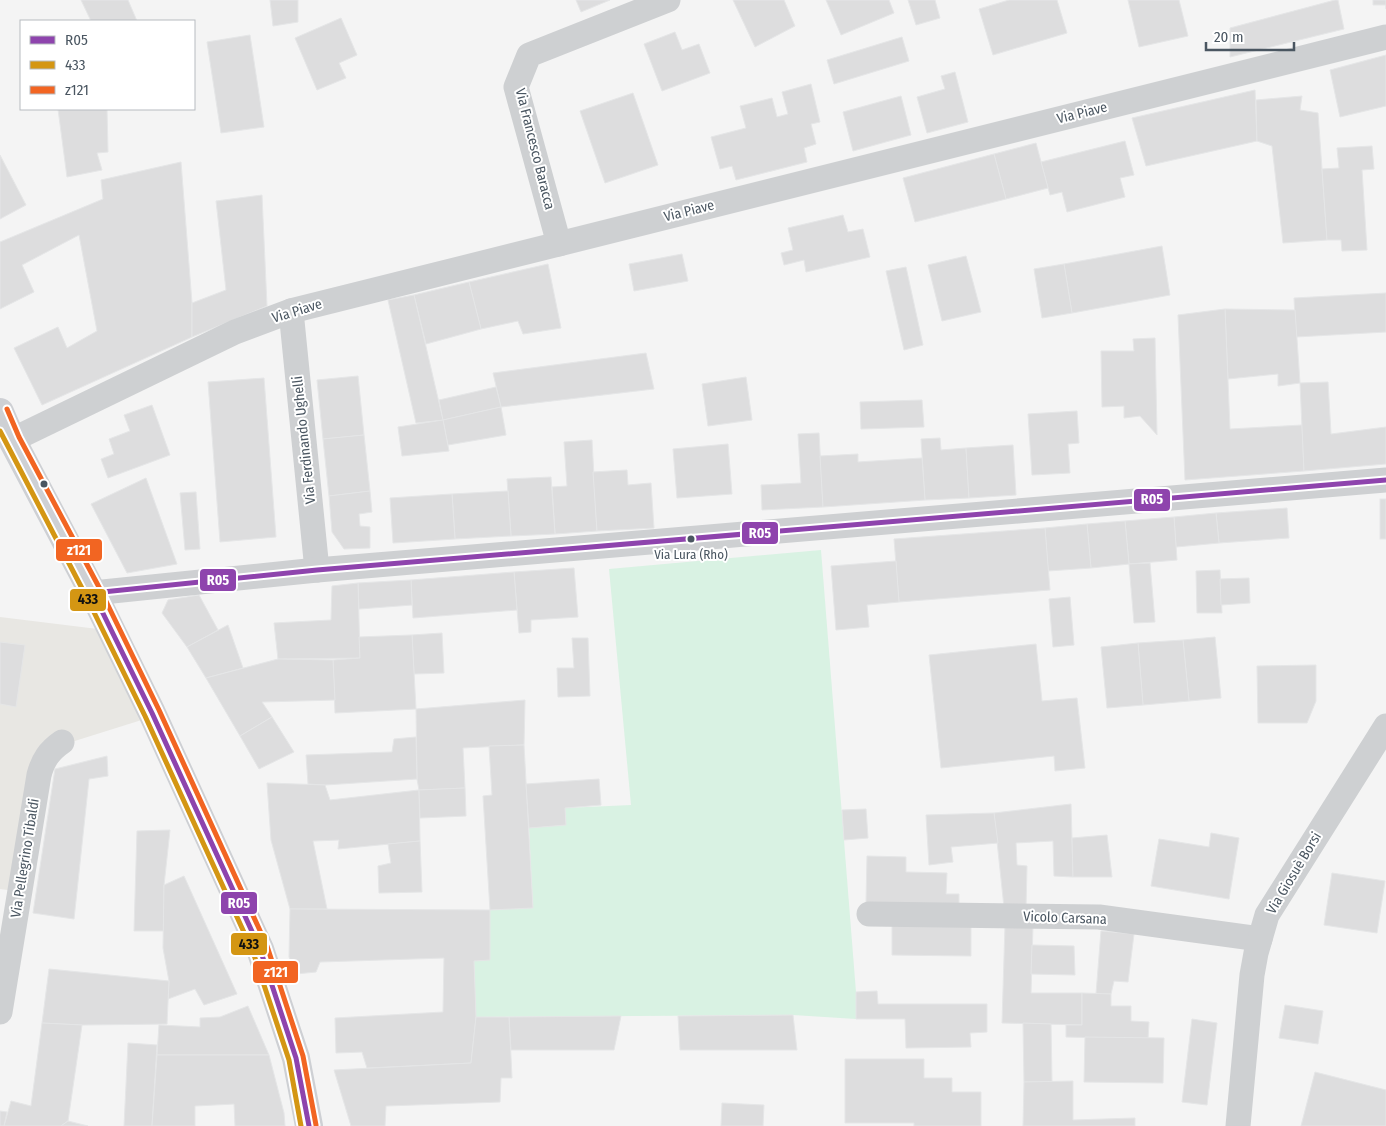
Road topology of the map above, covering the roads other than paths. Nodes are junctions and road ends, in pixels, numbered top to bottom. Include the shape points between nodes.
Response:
1 (668, 0) edge
2 (1386, 37) edge
3 (560, 244) junction
4 (291, 311) junction
5 (0, 412) edge
6 (12, 440) junction
7 (1386, 480) edge
8 (318, 570) junction
9 (93, 593) junction
10 (1386, 726) edge
11 (62, 742) dead end
12 (869, 914) dead end
13 (1260, 939) junction
14 (0, 1012) edge
15 (309, 1126) edge
16 (1238, 1126) edge

1 - 3 street, Via Francesco Baracca via 529,55 516,87
2 - 3 street, Via Piave
3 - 4 street, Via Piave
4 - 6 street, Via Piave via 235,332
4 - 8 street, Via Ferdinando Ughelli
5 - 6 main road
6 - 9 main road
7 - 8 street
8 - 9 street
9 - 15 main road via 152,713 260,950 296,1058
10 - 13 street, Via Giosuè Borsi via 1276,899
11 - 14 street, Via Pellegrino Tibaldi via 50,751 38,775
12 - 13 street, Vicolo Carsana via 1099,917
13 - 16 street, Via Giosuè Borsi via 1252,975

